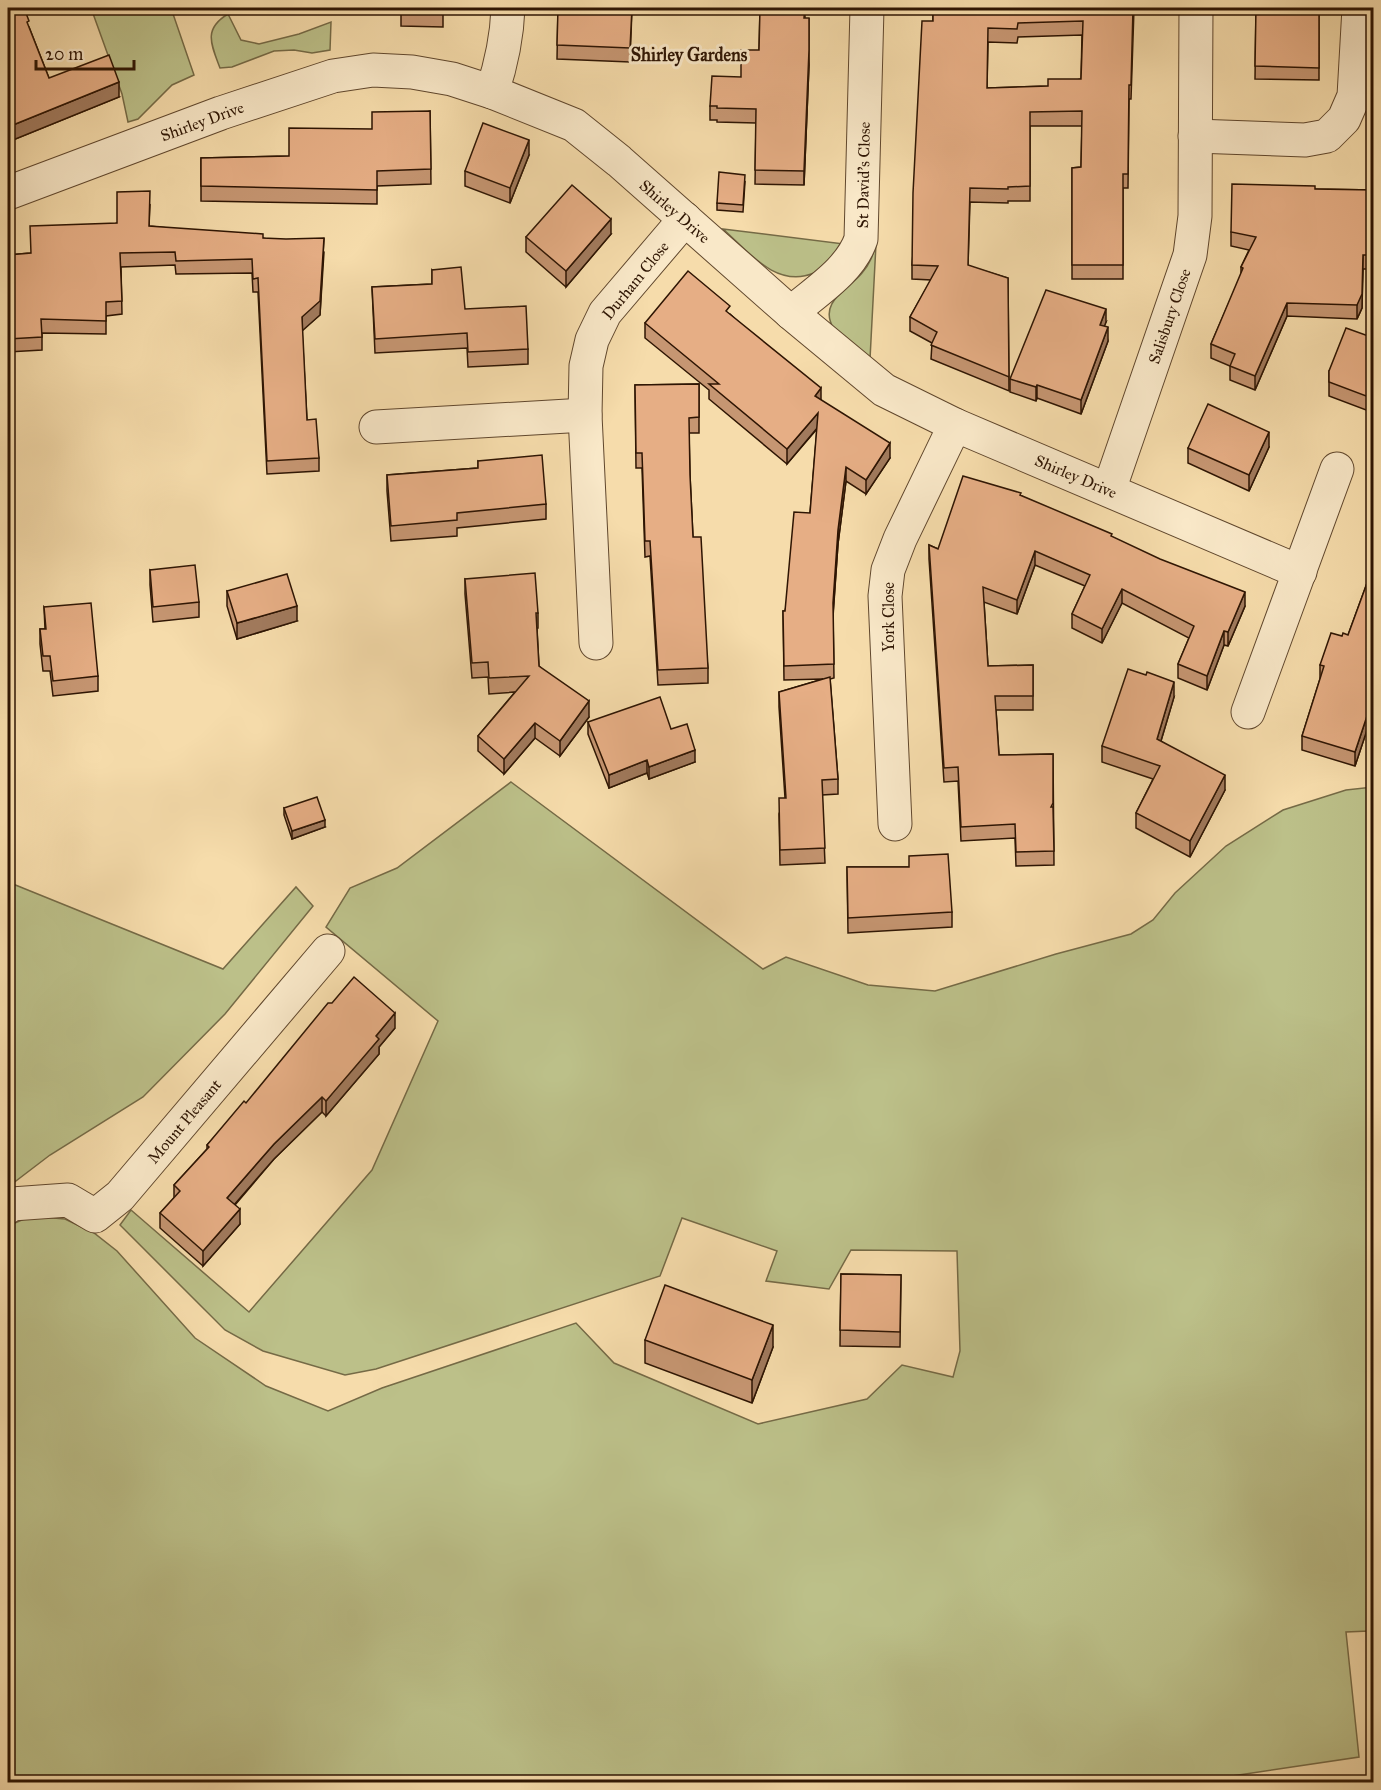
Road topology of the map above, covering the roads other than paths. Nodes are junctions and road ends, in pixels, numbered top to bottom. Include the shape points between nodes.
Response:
1 (508, 8) edge
2 (867, 8) edge
3 (1196, 8) edge
4 (1359, 8) edge
5 (492, 92) junction
6 (1196, 136) junction
7 (8, 193) edge
8 (685, 219) junction
9 (791, 313) junction
10 (585, 415) junction
11 (955, 425) junction
12 (376, 427) dead end
13 (1337, 468) dead end
14 (1109, 490) junction
15 (1300, 572) junction
16 (596, 643) dead end
17 (1248, 712) dead end
18 (894, 825) dead end
19 (328, 951) dead end
20 (8, 1207) edge

1 - 5 street
2 - 9 street, St David's Close via 861,239 846,266
3 - 6 street, Salisbury Close
4 - 6 street via 1354,96 1344,120 1327,136 1305,140
5 - 7 street, Shirley Drive via 412,72 373,70 333,76 221,113
5 - 8 street, Shirley Drive via 574,125
6 - 14 street, Salisbury Close via 1195,216 1190,255
8 - 9 street, Shirley Drive
8 - 10 street, Durham Close via 605,313 592,339 586,366
9 - 11 street, Shirley Drive via 884,390
10 - 12 street
10 - 16 street, Durham Close
11 - 14 street, Shirley Drive
11 - 18 street, York Close via 888,570 885,596
13 - 15 street
14 - 15 street, Shirley Drive
15 - 17 street
19 - 20 street, Mount Pleasant via 112,1203 95,1216 68,1200

